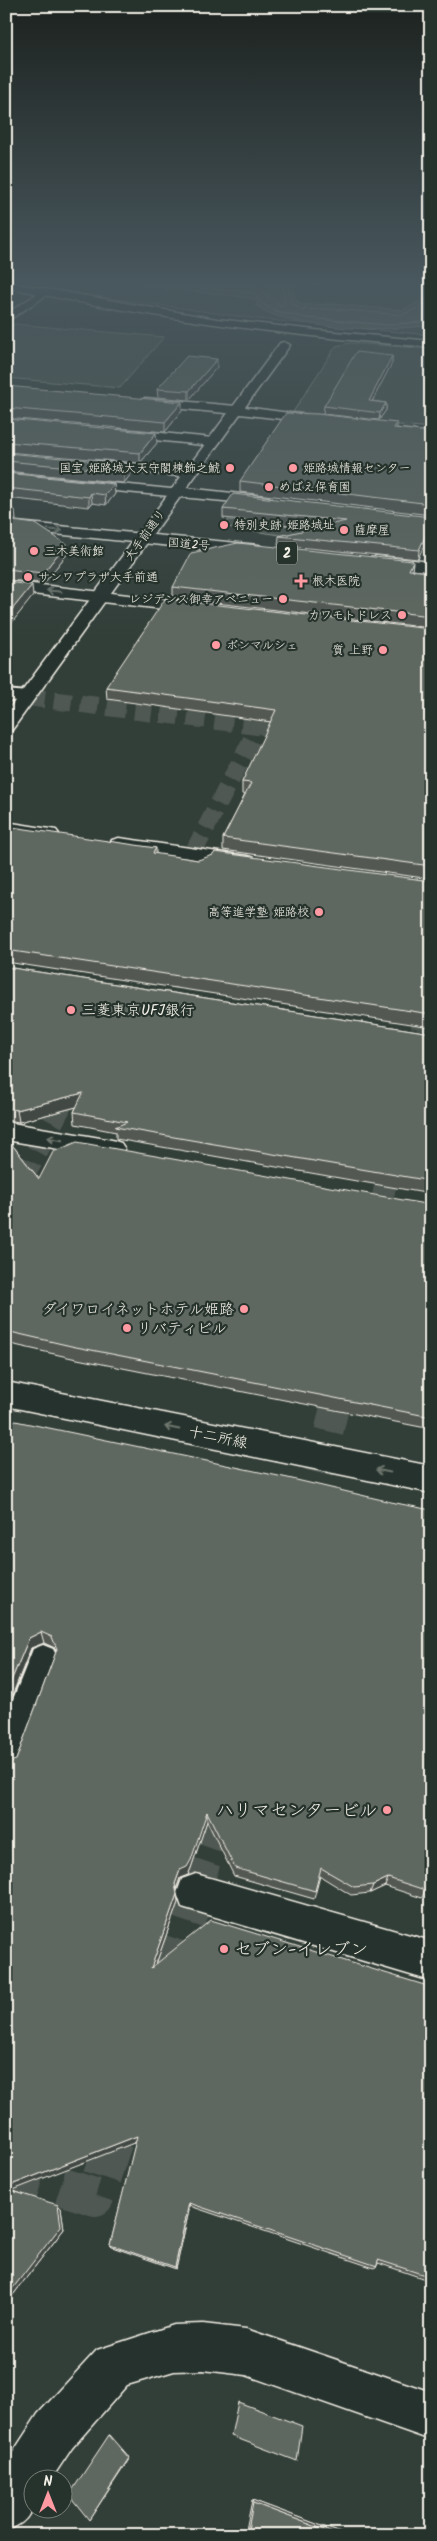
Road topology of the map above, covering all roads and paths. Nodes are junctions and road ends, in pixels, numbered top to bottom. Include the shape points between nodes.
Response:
1 (136, 401) edge
2 (243, 401) edge
3 (236, 410) junction
4 (332, 422) edge
5 (105, 432) edge
6 (213, 442) junction
7 (77, 464) edge
8 (21, 465) edge
9 (190, 473) junction
10 (7, 478) edge
11 (176, 493) junction
12 (278, 502) edge
13 (6, 526) edge
14 (142, 539) junction
15 (278, 552) edge
16 (365, 560) edge
17 (431, 566) edge
18 (6, 586) edge
19 (101, 596) junction
20 (210, 609) edge
21 (6, 695) edge
22 (27, 697) junction
23 (6, 726) edge
24 (6, 828) edge
25 (65, 836) edge
26 (104, 842) edge
27 (268, 865) edge
28 (6, 1130) edge
29 (133, 1153) edge
30 (6, 1394) edge
31 (431, 1480) edge
32 (43, 1659) dead end
33 (6, 1758) edge
34 (196, 1893) dead end
35 (431, 1961) edge
36 (431, 2416) edge
37 (6, 2507) edge

1 - 3 main road
2 - 3 main road, 大手前通り
3 - 4 main road
3 - 6 main road, 大手前通り
5 - 6 main road
6 - 9 main road, 大手前通り
7 - 9 main road
8 - 10 main road
9 - 11 main road, 大手前通り
10 - 11 main road
11 - 12 main road
11 - 14 main road, 大手前通り
13 -> 14 main road, 国道2号 / 2
14 - 15 main road, 国道2号 / 2
14 - 19 main road, 大手前通り
16 - 17 main road
19 -> 18 main road
19 - 20 main road
19 - 22 main road, 大手前通り
21 - 22 street
22 - 23 main road, 大手前通り
24 - 25 main road
26 - 27 main road
29 -> 28 main road
31 -> 30 main road, 十二所線
32 - 33 street
34 - 35 main road
36 - 37 main road via 246,2352 203,2347 174,2348 113,2366 55,2431

